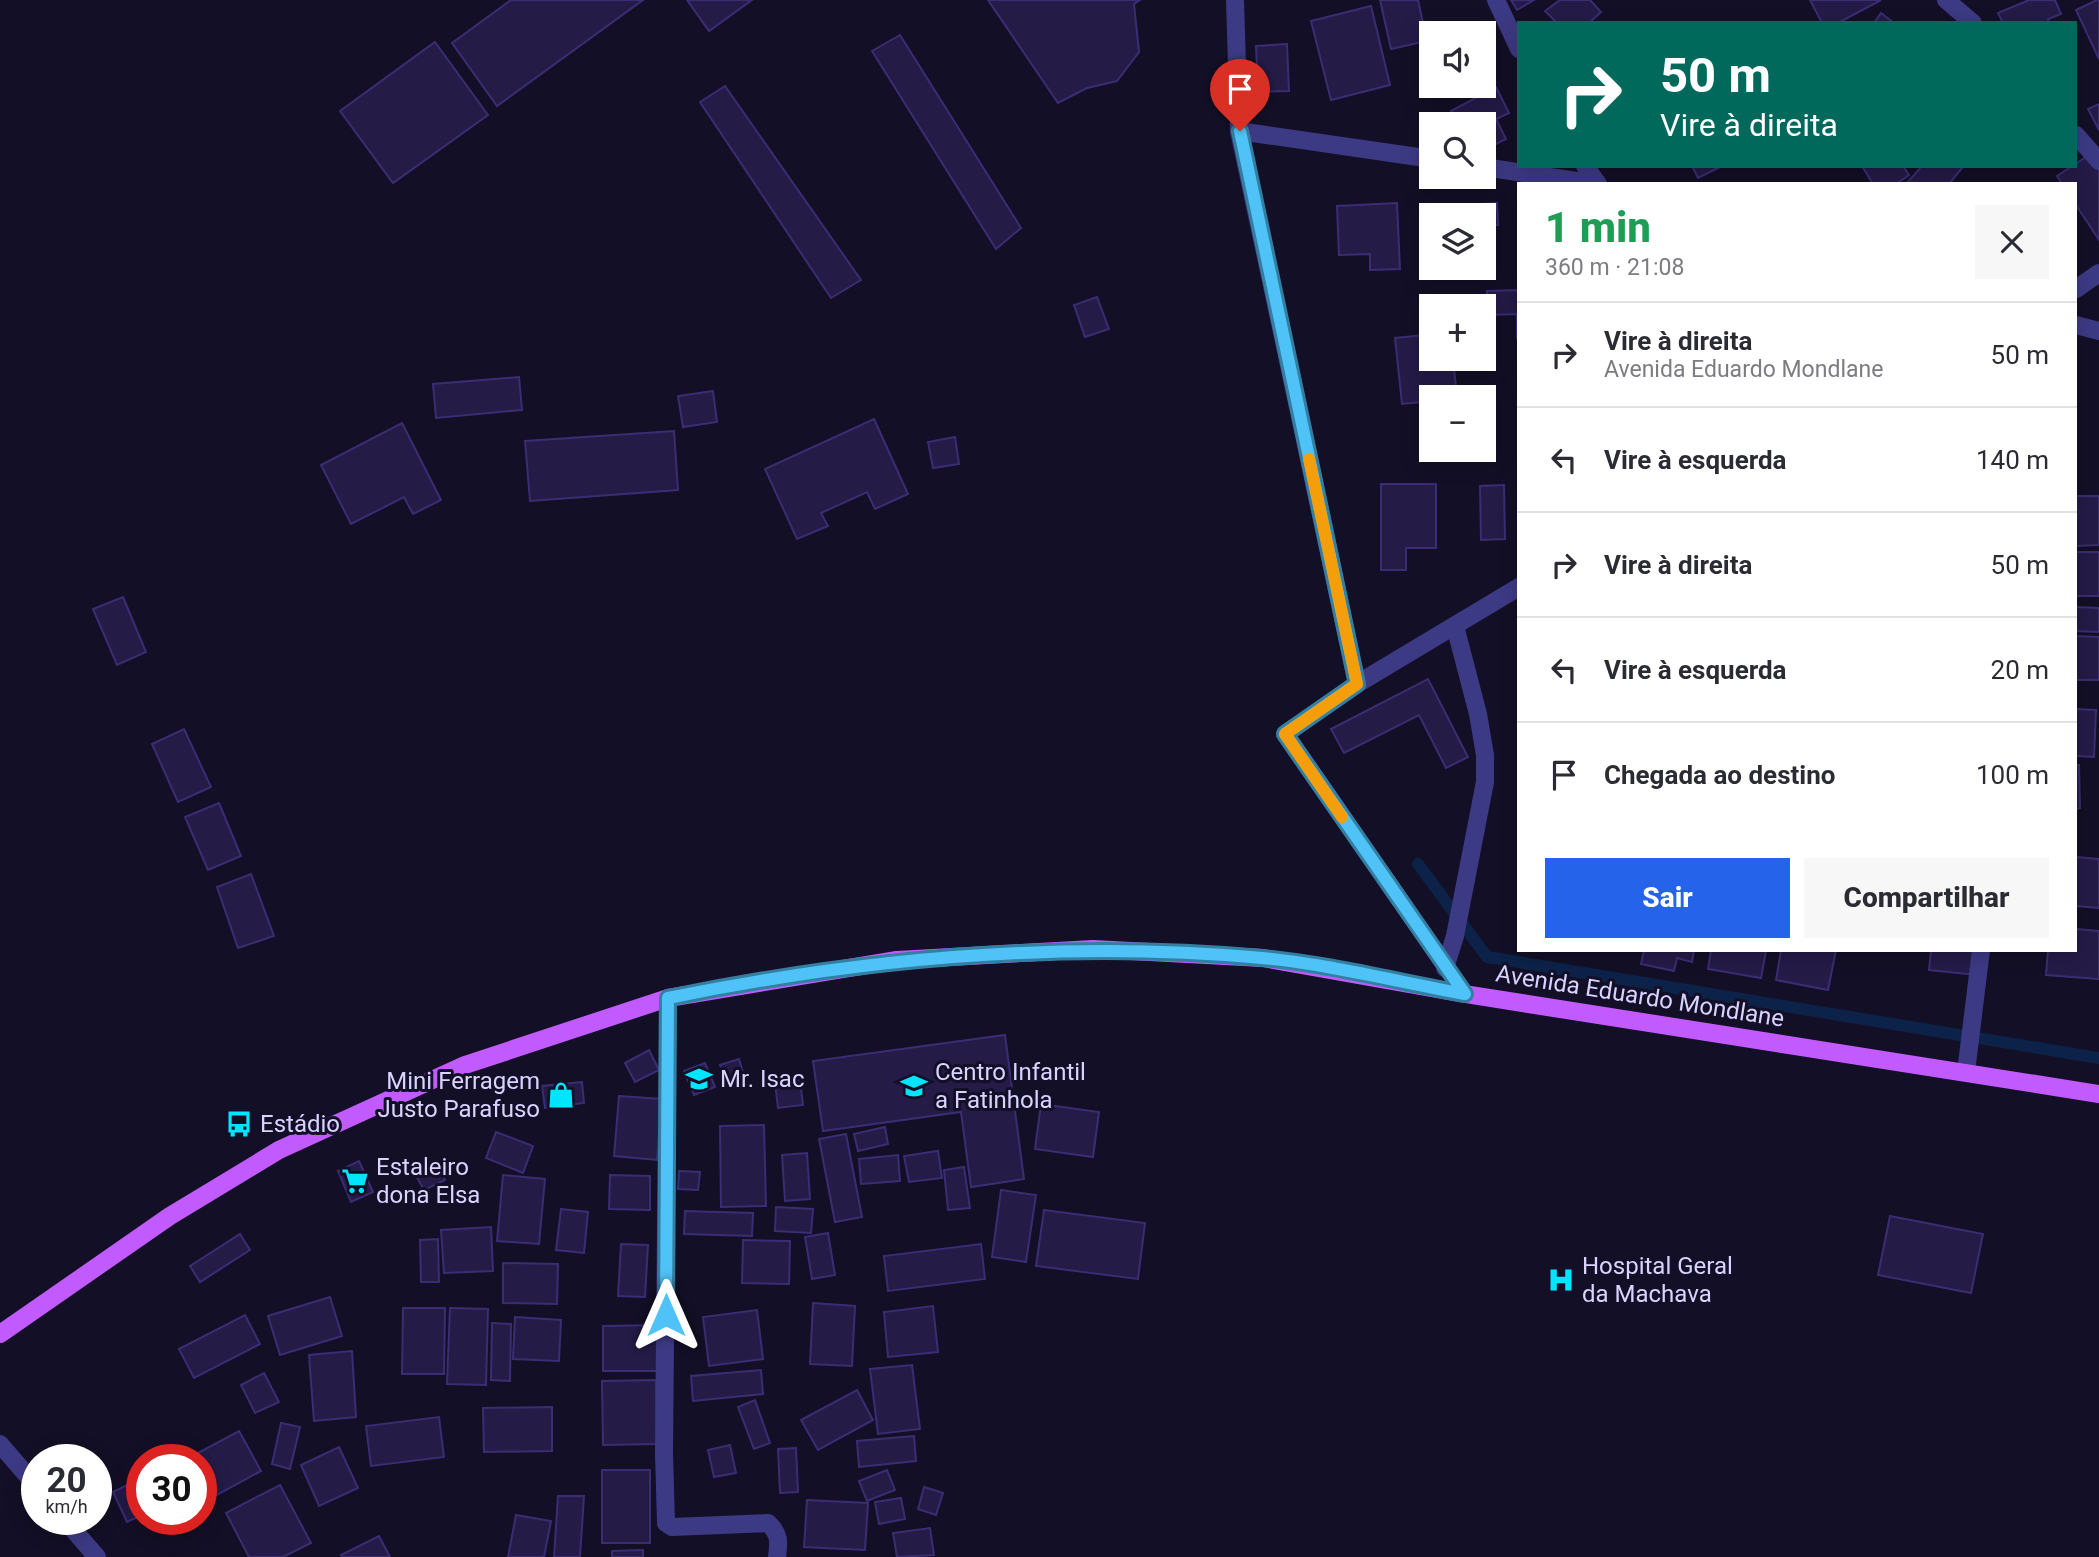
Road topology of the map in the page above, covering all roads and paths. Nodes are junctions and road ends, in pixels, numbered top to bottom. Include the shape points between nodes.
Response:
1 (1235, 0) edge
2 (1496, 0) edge
3 (1946, 0) edge
4 (1971, 21) edge
5 (1517, 45) edge
6 (1240, 131) junction
7 (2077, 136) edge
8 (1419, 157) edge
9 (2099, 161) edge
10 (1496, 169) edge
11 (1584, 182) edge
12 (2099, 274) edge
13 (2077, 288) edge
14 (2077, 325) edge
15 (2099, 331) edge
16 (1517, 588) edge
17 (1455, 626) junction
18 (1357, 684) junction
19 (1981, 952) edge
20 (1445, 968) junction
21 (1465, 994) junction
22 (668, 998) junction
23 (1966, 1073) junction
24 (2099, 1094) edge
25 (0, 1334) edge
26 (0, 1444) edge
27 (21, 1468) edge
28 (78, 1535) edge
29 (97, 1557) edge
30 (777, 1557) edge

1 - 6 street
2 - 5 street
3 - 4 street
6 - 8 street
6 - 18 street
7 - 9 street
10 - 11 street
12 - 13 street
14 - 15 street
16 - 17 street
17 - 18 street
17 - 20 street via 1478,714 1485,782
18 - 20 street via 1285,734
19 - 23 street
20 - 21 street
21 - 22 main road, Avenida Eduardo Mondlane via 1264,958 1093,949 897,960
21 - 23 main road, Avenida Eduardo Mondlane
22 - 25 main road, Avenida Eduardo Mondlane via 465,1065 279,1150 170,1216
22 - 30 street via 666,1523 672,1527 768,1523 779,1540
23 - 24 main road, Avenida Eduardo Mondlane
26 - 27 street
28 - 29 street

